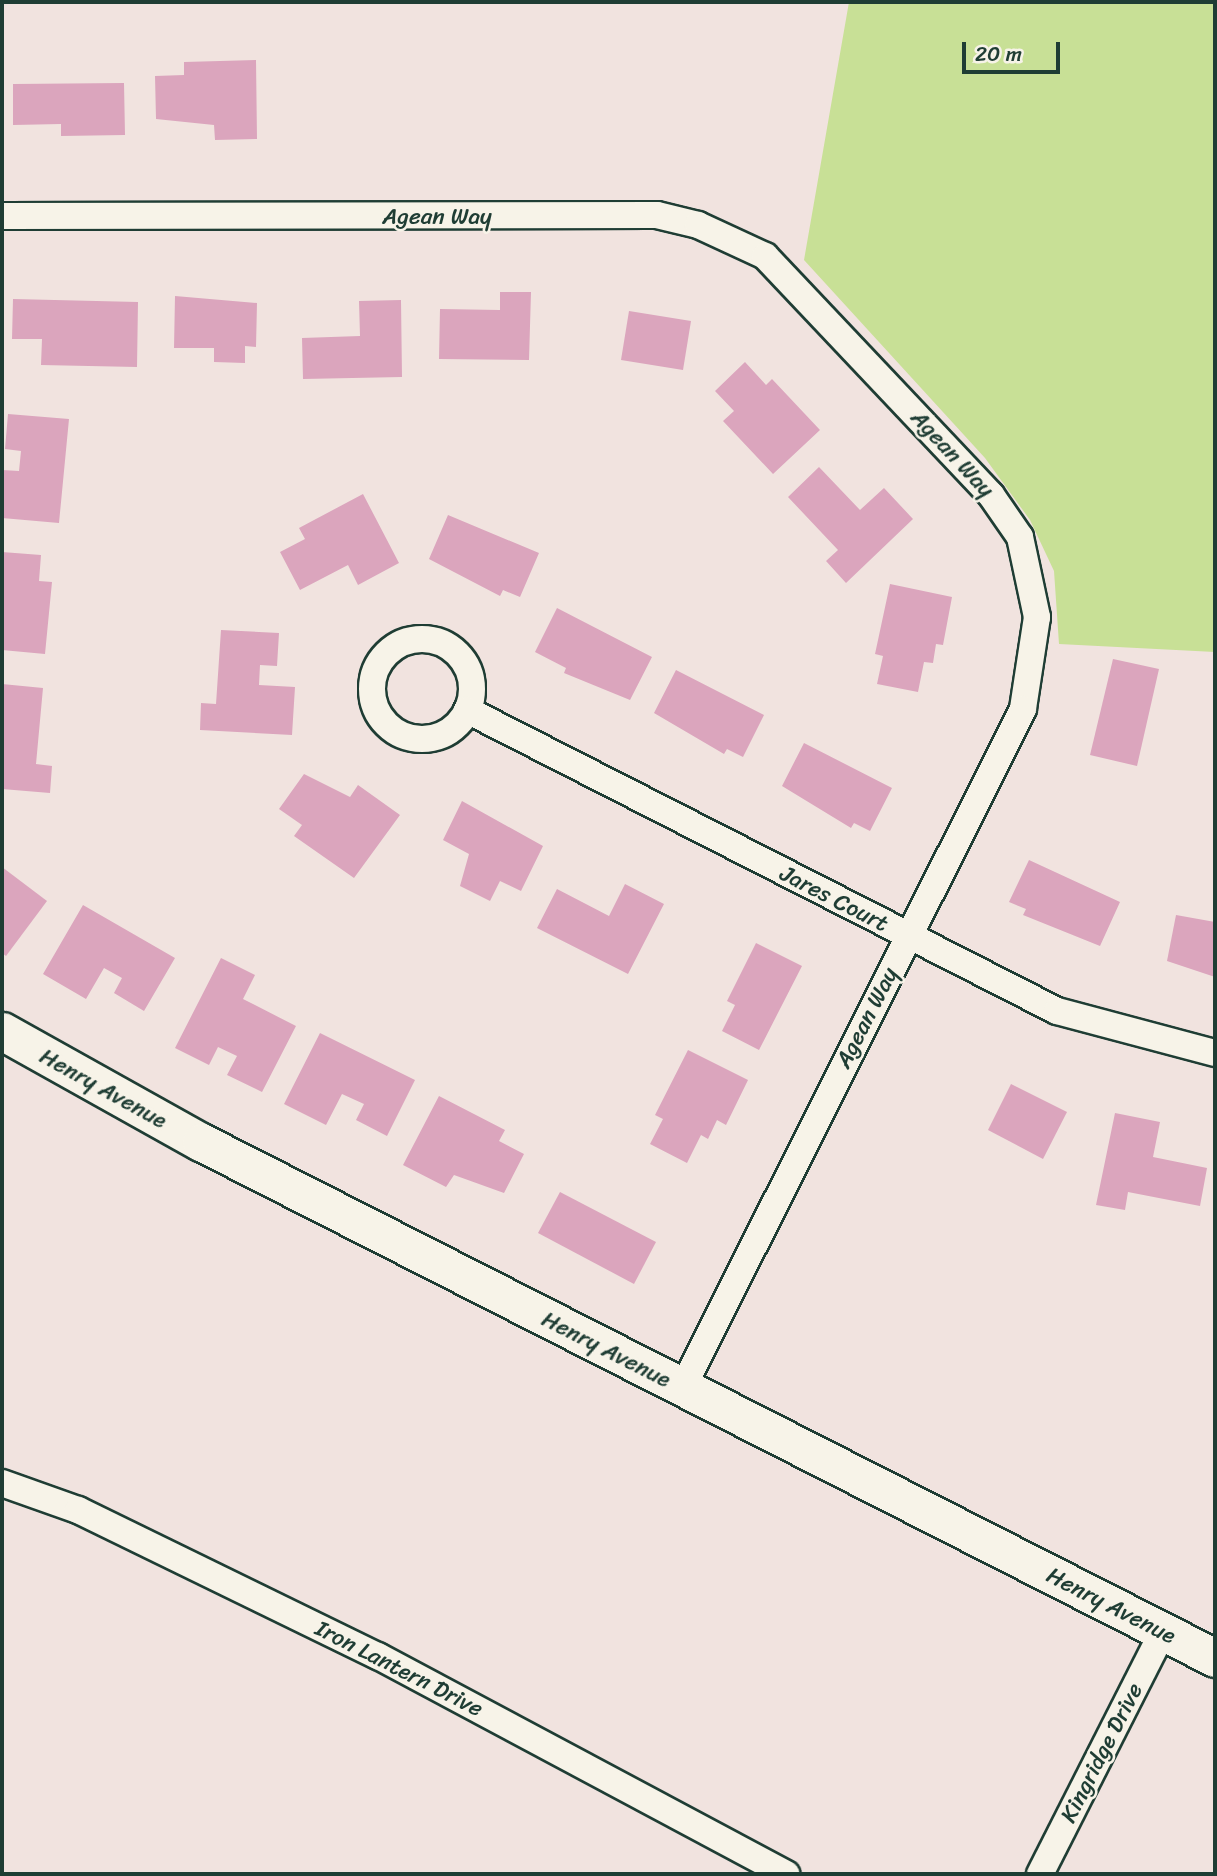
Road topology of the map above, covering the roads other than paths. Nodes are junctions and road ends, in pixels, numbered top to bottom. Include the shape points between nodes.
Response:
1 (2, 216) edge
2 (467, 710) dead end
3 (908, 937) junction
4 (2, 1031) edge
5 (1215, 1053) edge
6 (682, 1389) junction
7 (2, 1483) edge
8 (1164, 1633) junction
9 (1215, 1658) edge
10 (787, 1874) edge
11 (1040, 1874) edge

1 - 3 street, Agean Way via 657,215 734,238 765,256 991,495 1020,537 1032,572 1035,656 1024,709
2 - 3 street, Jares Court
3 - 5 street, Jares Court via 1057,1011
3 - 6 street, Agean Way
4 - 6 street, Henry Avenue via 77,1077
6 - 8 street, Henry Avenue
7 - 10 street, Iron Lantern Drive via 78,1510 378,1656
8 - 9 street, Henry Avenue
8 - 11 street, Kingridge Drive

